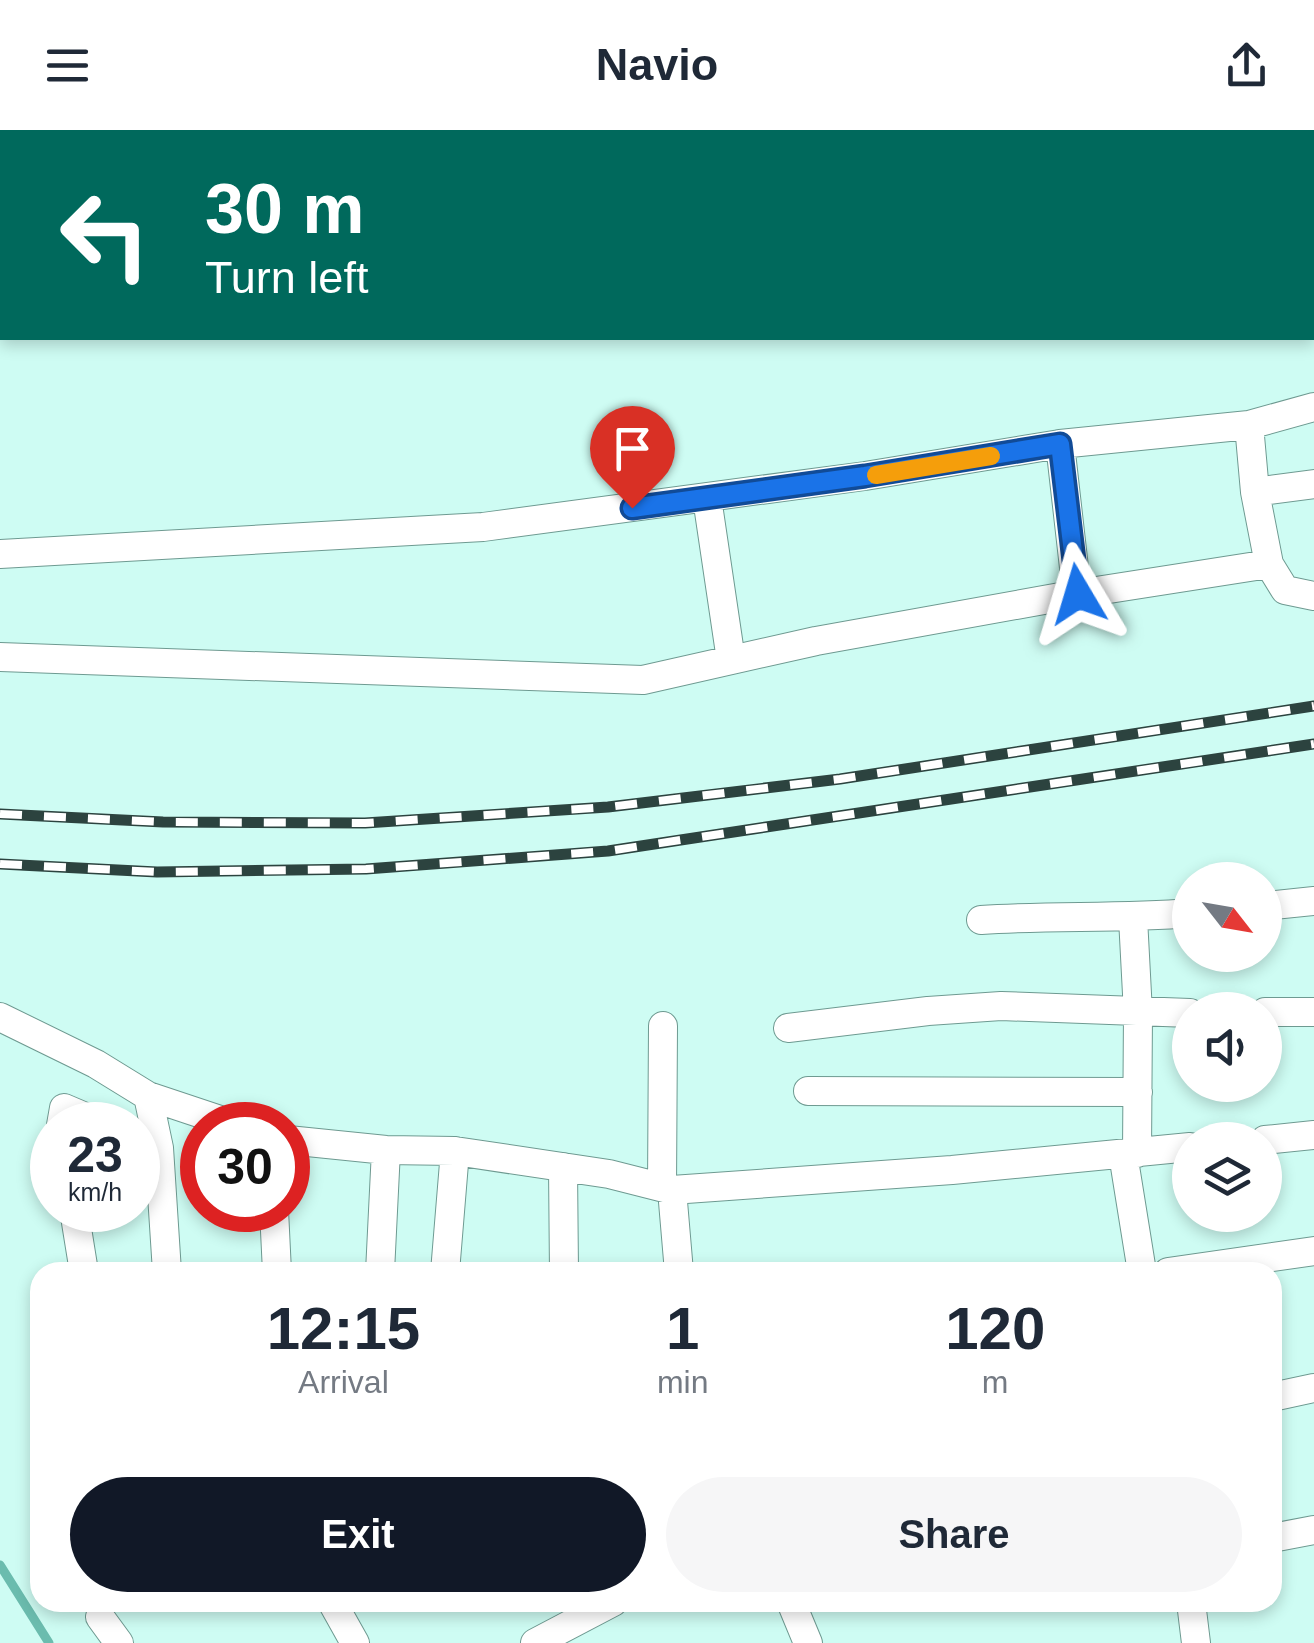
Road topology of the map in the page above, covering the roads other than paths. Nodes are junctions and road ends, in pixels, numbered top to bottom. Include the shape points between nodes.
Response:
1 (1314, 408) edge
2 (1249, 424) junction
3 (1060, 444) junction
4 (1314, 484) edge
5 (1255, 492) junction
6 (707, 498) junction
7 (0, 554) edge
8 (1269, 564) junction
9 (1078, 594) junction
10 (1314, 596) edge
11 (0, 657) edge
12 (732, 660) junction
13 (1314, 902) edge
14 (1282, 905) edge
15 (1172, 915) edge
16 (1133, 918) junction
17 (981, 920) dead end
18 (1138, 1012) junction
19 (1172, 1012) edge
20 (1282, 1012) edge
21 (1314, 1012) edge
22 (0, 1017) edge
23 (663, 1026) dead end
24 (788, 1028) dead end
25 (808, 1091) dead end
26 (1138, 1092) junction
27 (148, 1096) junction
28 (148, 1102) edge
29 (180, 1107) edge
30 (1314, 1135) edge
31 (1282, 1138) edge
32 (310, 1142) edge
33 (1172, 1149) edge
34 (386, 1150) junction
35 (455, 1152) junction
36 (1130, 1153) junction
37 (563, 1167) junction
38 (667, 1189) junction
39 (160, 1229) edge
40 (78, 1232) edge
41 (275, 1232) edge
42 (1314, 1251) edge
43 (82, 1262) edge
44 (165, 1262) edge
45 (276, 1262) edge
46 (380, 1262) edge
47 (446, 1262) edge
48 (564, 1262) edge
49 (678, 1262) edge
50 (1141, 1262) edge
51 (1238, 1262) edge
52 (1314, 1388) edge
53 (1282, 1395) edge
54 (1314, 1530) edge
55 (1282, 1536) edge
56 (337, 1612) edge
57 (591, 1612) edge
58 (795, 1612) edge
59 (1191, 1612) edge
60 (100, 1617) dead end
61 (564, 1624) edge
62 (120, 1643) edge
63 (354, 1643) edge
64 (534, 1643) edge
65 (808, 1643) edge
66 (1196, 1643) edge

1 - 2 street
2 - 3 street
2 - 5 street
3 - 6 street
3 - 9 street
4 - 5 street
5 - 8 street
6 - 7 street via 484,527
6 - 12 street
8 - 9 street
8 - 10 street via 1286,590
9 - 12 street
11 - 12 street via 643,680
13 - 14 street
15 - 16 street
16 - 17 street via 1056,914
16 - 18 street
18 - 19 street
18 - 24 street via 1002,1006
18 - 26 street
20 - 21 street
22 - 27 street
23 - 38 street
25 - 26 street
26 - 36 street
27 - 28 street
27 - 29 street
30 - 31 street
32 - 34 street
33 - 36 street
34 - 35 street
34 - 46 street
35 - 37 street
35 - 47 street
36 - 38 street
36 - 50 street
37 - 38 street
37 - 48 street
38 - 49 street
39 - 44 street
40 - 43 street
41 - 45 street
42 - 51 street
52 - 53 street
54 - 55 street
56 - 63 street
57 - 61 street
58 - 65 street
59 - 66 street
60 - 62 street
61 - 64 street

